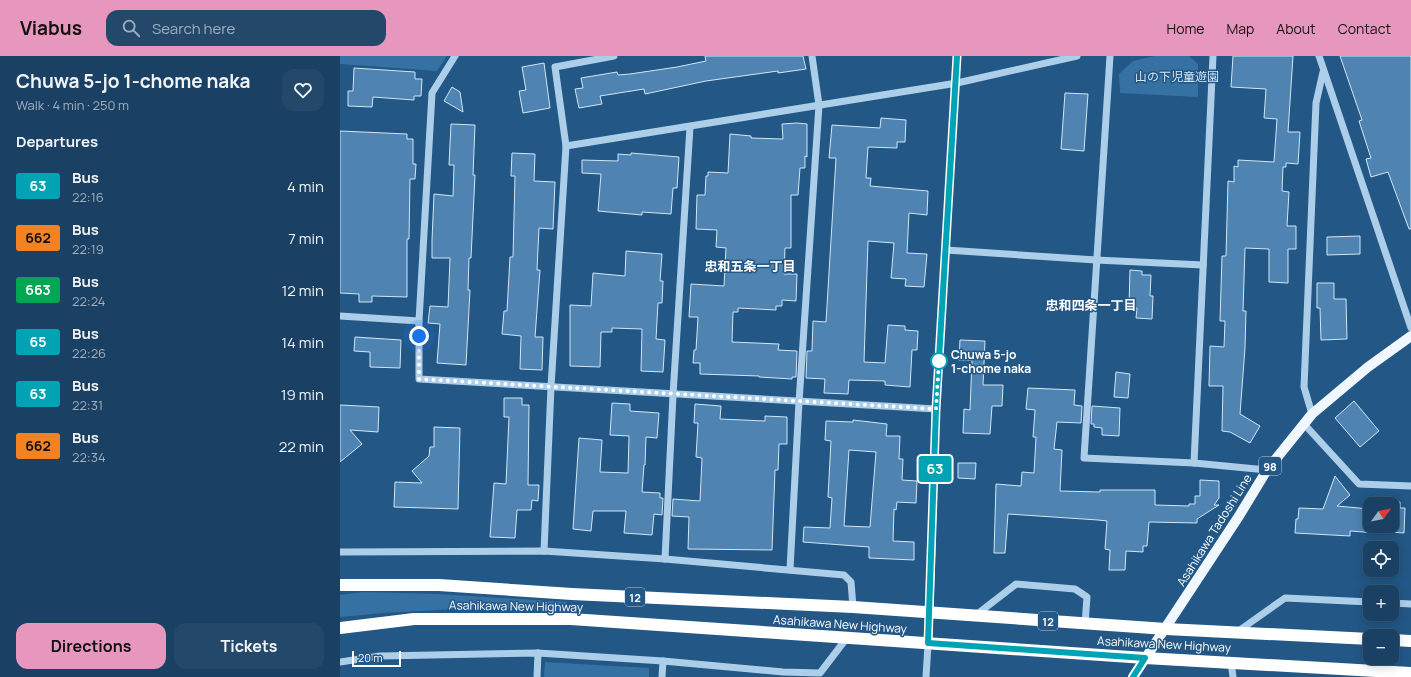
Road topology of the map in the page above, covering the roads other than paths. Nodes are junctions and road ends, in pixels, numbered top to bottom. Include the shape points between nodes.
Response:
1 (455, 56) edge
2 (614, 56) edge
3 (812, 56) edge
4 (957, 56) edge
5 (1077, 56) edge
6 (1110, 56) edge
7 (1213, 56) edge
8 (1319, 56) edge
9 (1323, 72) junction
10 (956, 83) junction
11 (820, 105) junction
12 (690, 127) junction
13 (566, 146) junction
14 (946, 250) junction
15 (1096, 260) junction
16 (1203, 265) junction
17 (340, 316) edge
18 (419, 321) junction
19 (1411, 328) edge
20 (1411, 336) edge
21 (551, 387) junction
22 (673, 395) junction
23 (799, 402) junction
24 (936, 409) junction
25 (1312, 414) junction
26 (1305, 425) junction
27 (1194, 463) junction
28 (1267, 470) junction
29 (1411, 486) edge
30 (544, 551) junction
31 (340, 552) edge
32 (665, 559) junction
33 (790, 569) junction
34 (340, 585) edge
35 (1363, 602) edge
36 (1399, 603) edge
37 (1411, 604) edge
38 (852, 607) junction
39 (930, 613) junction
40 (975, 616) junction
41 (1085, 624) junction
42 (340, 628) edge
43 (1166, 629) junction
44 (1237, 632) junction
45 (846, 639) junction
46 (1363, 639) edge
47 (1399, 640) edge
48 (1411, 641) edge
49 (928, 643) junction
50 (538, 653) junction
51 (1145, 658) junction
52 (663, 661) junction
53 (340, 662) edge
54 (1231, 662) junction
55 (1411, 673) edge
56 (783, 675) edge
57 (537, 677) edge
58 (662, 677) edge
59 (926, 677) edge
60 (1133, 677) edge
61 (1233, 677) edge

1 - 18 street via 432,93
2 - 13 street via 555,66
3 - 11 street
4 - 10 street
5 - 10 street
6 - 15 street
7 - 16 street
8 - 9 street
9 - 19 street
9 - 25 street via 1316,104 1304,387
10 - 11 street
10 - 14 street
11 - 12 street
11 - 23 street
12 - 13 street
12 - 22 street
13 - 21 street
14 - 15 street
14 - 24 street
15 - 16 street
15 - 27 street via 1084,458
16 - 27 street
17 - 18 street
18 - 21 street via 419,379
20 - 25 main road, Asahikawa Tadoshi Line / 98 via 1368,367
21 - 22 street
21 - 30 street
22 - 23 street
22 - 32 street
23 - 24 street
23 - 33 street
24 - 39 street
25 - 26 main road, Asahikawa Tadoshi Line / 98
26 - 28 main road, Asahikawa Tadoshi Line / 98
26 - 29 street via 1359,484
27 - 28 street
28 - 43 main road, Asahikawa Tadoshi Line / 98
30 - 31 street
30 - 32 street
32 - 33 street
33 - 38 street via 844,575 851,582
34 - 38 highway, Asahikawa New Highway / 12 via 439,585
35 - 44 street via 1285,598
36 - 37 street
38 - 39 highway, Asahikawa New Highway / 12
39 - 40 highway, Asahikawa New Highway / 12
39 - 49 street
40 - 41 highway, Asahikawa New Highway / 12
40 - 41 street via 1016,584 1075,588 1088,597
41 - 43 highway, Asahikawa New Highway / 12
42 - 45 highway, Asahikawa New Highway / 12 via 414,619 571,619
43 - 44 highway, Asahikawa New Highway / 12
43 - 51 main road, Asahikawa Tadoshi Line
44 - 46 highway, Asahikawa New Highway / 12
45 - 49 highway, Asahikawa New Highway / 12
45 - 56 street via 820,673
47 - 48 highway
49 - 51 highway, Asahikawa New Highway / 12
49 - 59 street
50 - 52 street
50 - 53 street via 380,656
50 - 57 street
51 - 54 highway, Asahikawa New Highway / 12
51 - 60 main road, Asahikawa Tadoshi Line
52 - 56 street
52 - 58 street
54 - 55 highway, Asahikawa New Highway / 12
54 - 61 street

